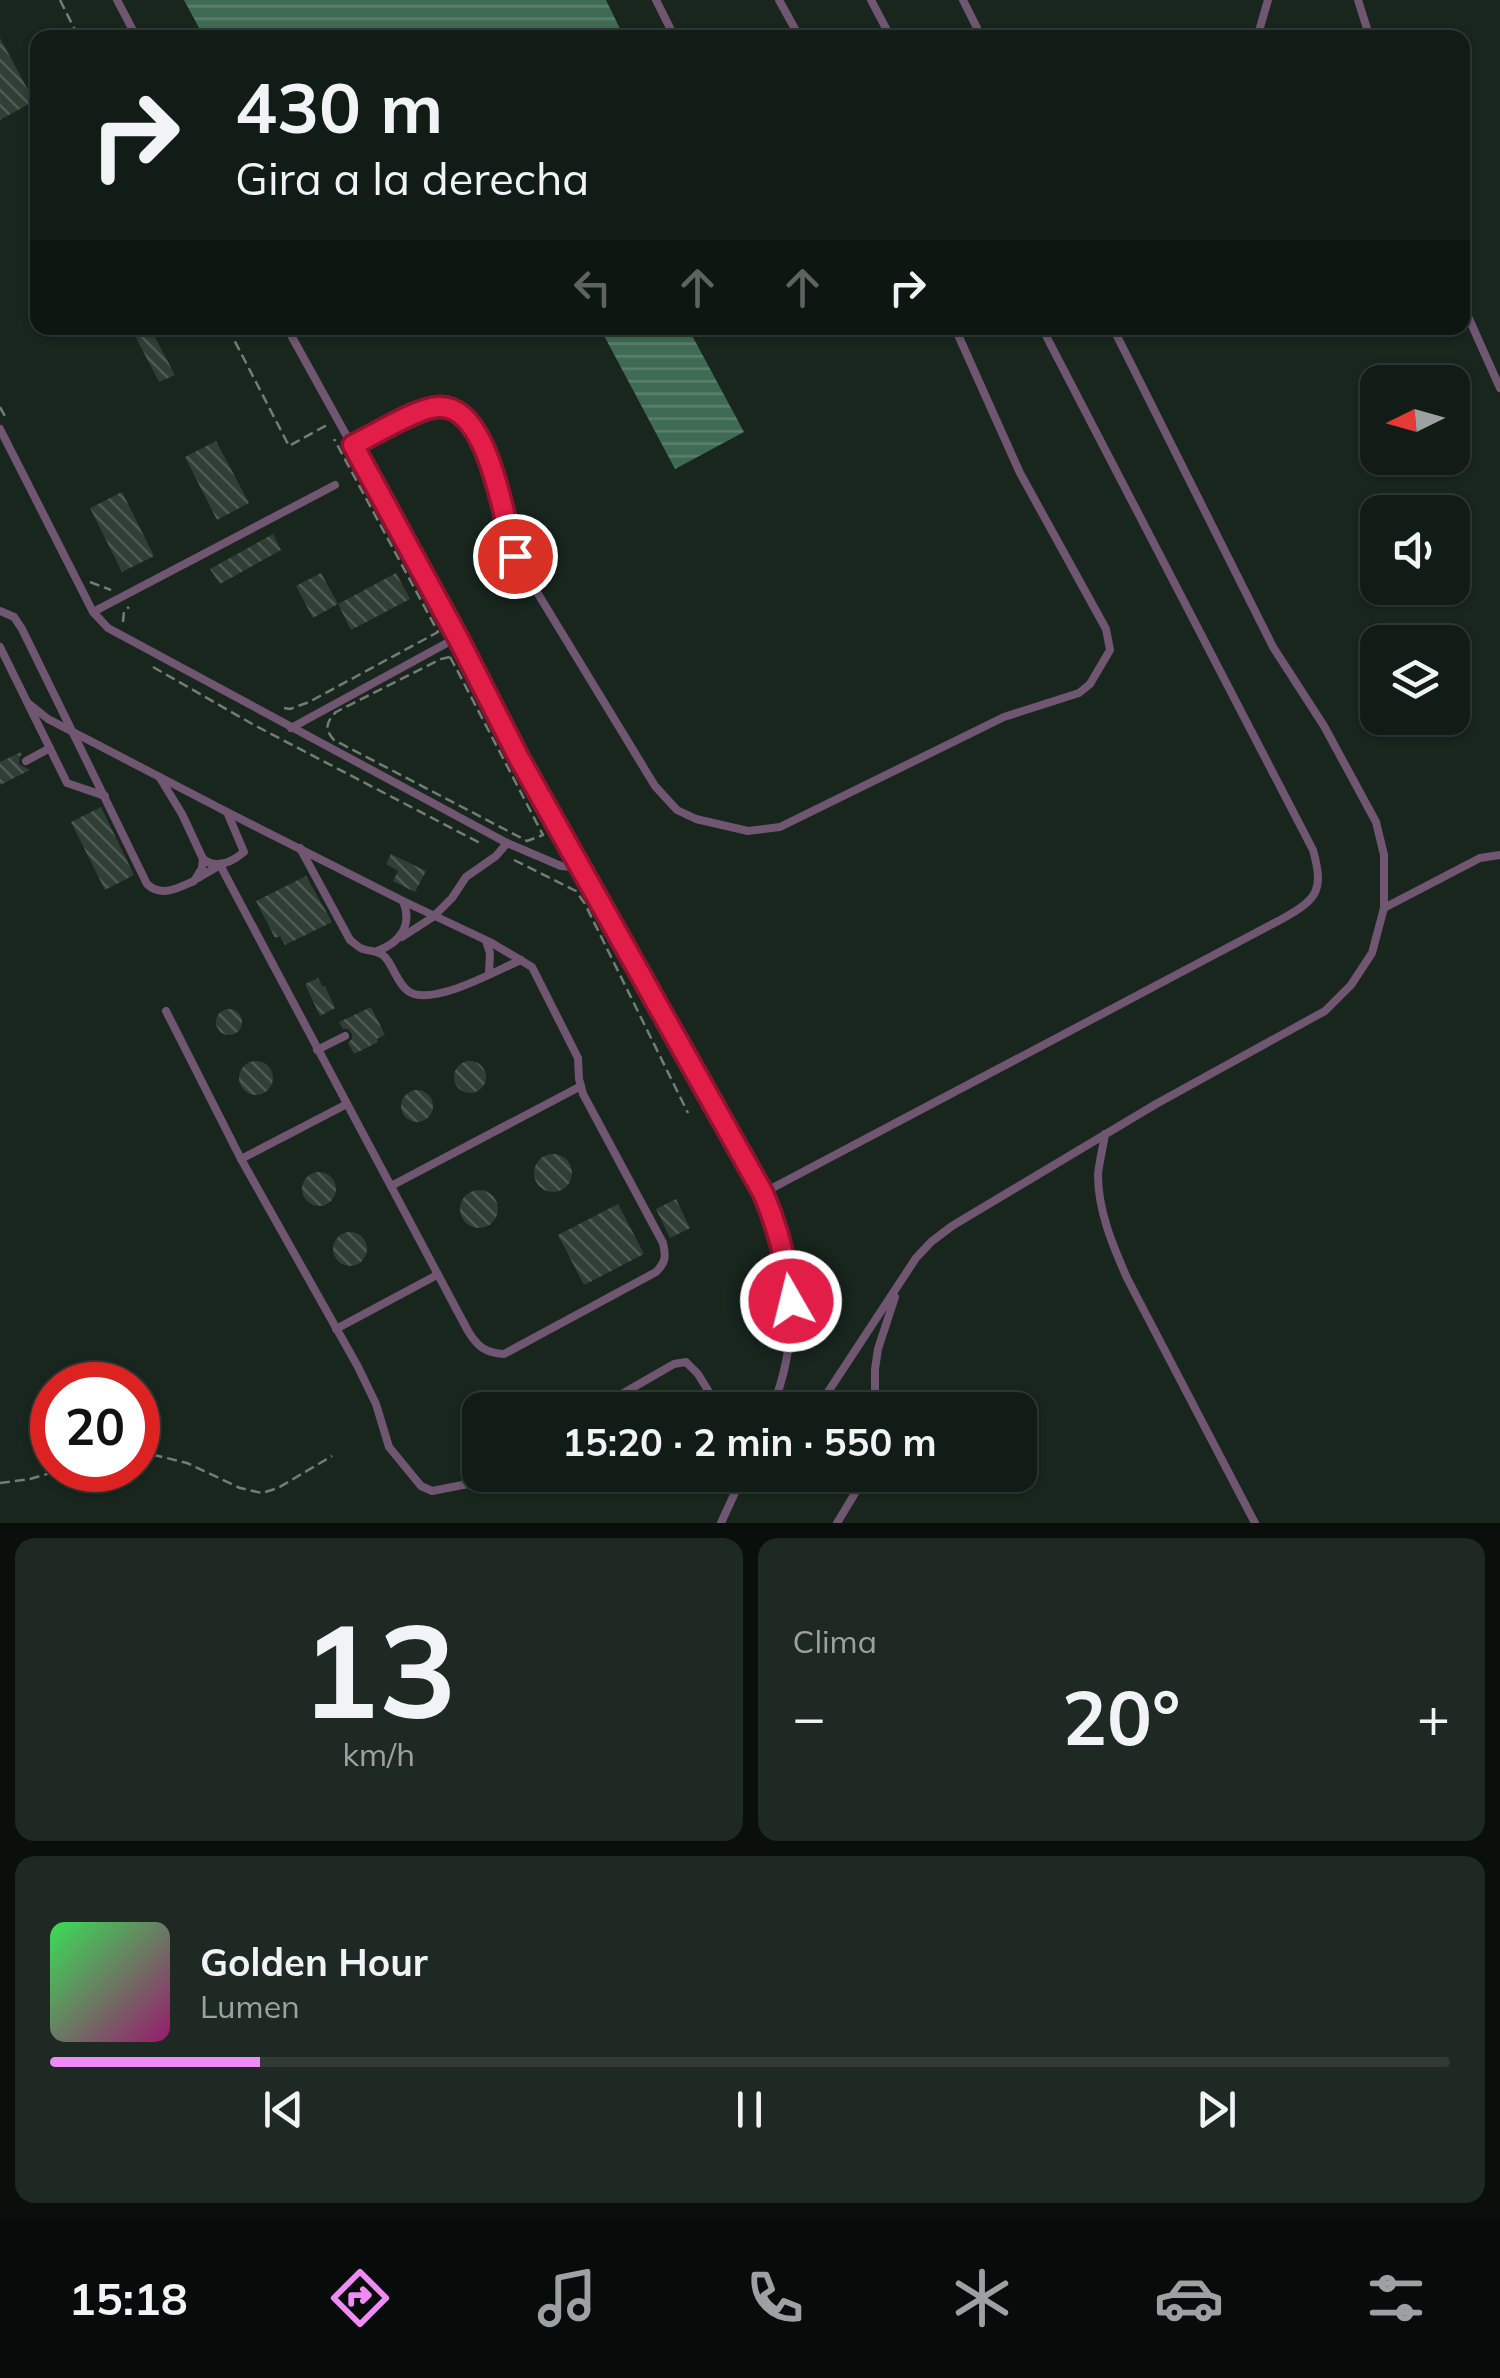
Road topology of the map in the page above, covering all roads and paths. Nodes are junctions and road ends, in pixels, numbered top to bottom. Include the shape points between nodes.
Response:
1 (60, 0) edge
2 (117, 0) edge
3 (656, 0) edge
4 (780, 0) edge
5 (871, 0) edge
6 (963, 0) edge
7 (1268, 0) edge
8 (1358, 0) edge
9 (75, 30) edge
10 (132, 30) edge
11 (670, 30) edge
12 (796, 30) edge
13 (887, 30) edge
14 (978, 30) edge
15 (1259, 30) edge
16 (1367, 30) edge
17 (1470, 321) edge
18 (232, 335) edge
19 (291, 335) edge
20 (958, 335) edge
21 (1046, 335) edge
22 (1116, 335) edge
23 (1500, 388) edge
24 (0, 407) edge
25 (3, 430) edge
26 (353, 445) junction
27 (335, 485) dead end
28 (87, 578) dead end
29 (117, 589) dead end
30 (133, 605) dead end
31 (0, 611) edge
32 (93, 612) junction
33 (128, 625) dead end
34 (458, 638) junction
35 (0, 647) edge
36 (144, 662) dead end
37 (29, 706) junction
38 (278, 707) dead end
39 (18, 714) dead end
40 (291, 728) junction
41 (74, 733) junction
42 (50, 748) junction
43 (26, 761) dead end
44 (160, 778) junction
45 (105, 796) junction
46 (204, 800) junction
47 (227, 812) junction
48 (182, 814) junction
49 (543, 834) joint
50 (507, 843) junction
51 (300, 848) junction
52 (499, 852) junction
53 (1500, 856) edge
54 (203, 859) junction
55 (220, 865) junction
56 (582, 868) junction
57 (198, 878) junction
58 (404, 901) junction
59 (1384, 908) junction
60 (434, 916) junction
61 (399, 939) junction
62 (486, 940) junction
63 (377, 951) junction
64 (521, 960) junction
65 (489, 973) junction
66 (166, 1011) dead end
67 (345, 1036) dead end
68 (318, 1050) junction
69 (581, 1086) junction
70 (346, 1104) junction
71 (688, 1113) dead end
72 (1105, 1134) junction
73 (241, 1160) junction
74 (390, 1186) junction
75 (763, 1193) junction
76 (438, 1275) junction
77 (899, 1285) junction
78 (336, 1329) junction
79 (625, 1392) edge
80 (709, 1392) edge
81 (779, 1392) edge
82 (828, 1392) edge
83 (876, 1392) edge
84 (160, 1456) edge
85 (332, 1456) dead end
86 (30, 1480) edge
87 (0, 1483) edge
88 (462, 1486) edge
89 (735, 1492) edge
90 (856, 1492) edge
91 (721, 1523) edge
92 (837, 1523) edge
93 (1255, 1523) edge

1 - 9 path
2 - 10 lane
3 - 11 lane
4 - 12 lane
5 - 13 lane
6 - 14 lane
7 - 15 lane
8 - 16 lane
17 - 23 lane
18 - 38 path via 289,446 326,426 438,632 309,702
19 - 26 lane
20 - 26 lane via 1020,473 1106,628 1110,650 1079,693 1004,718 764,831 676,810 655,786 515,556 491,464 468,422 450,407 435,406
21 - 75 lane via 1306,837 1318,887 1303,908 1282,920
22 - 59 lane via 1274,647 1376,822
24 - 25 path
25 - 32 lane
26 - 34 lane
27 - 32 lane
28 - 29 path
30 - 33 path via 124,611
31 - 41 lane via 22,629
32 - 40 lane via 108,628
34 - 40 lane
34 - 56 lane
35 - 37 lane
36 - 52 path
37 - 39 lane
37 - 41 lane
37 - 42 lane
40 - 50 lane
41 - 44 lane
41 - 45 lane
42 - 43 lane
42 - 45 lane via 67,783
44 - 46 lane
44 - 48 lane
45 - 57 lane via 146,884 164,892
46 - 47 lane
46 - 48 lane
47 - 51 lane
47 - 55 lane via 244,852
48 - 54 lane
49 - 49 path via 526,841 334,740 328,720 450,657
50 - 52 lane
50 - 56 lane
51 - 58 lane
51 - 63 lane via 350,940
52 - 60 lane via 466,877
52 - 71 path via 576,892 585,904
53 - 59 lane via 1480,858
54 - 55 lane
54 - 57 lane
55 - 57 lane
55 - 68 lane
56 - 75 lane
58 - 60 lane
58 - 61 lane via 408,918
59 - 72 lane via 1372,952 1325,1011
60 - 61 lane
60 - 62 lane
61 - 63 lane
62 - 64 lane
62 - 65 lane
63 - 65 lane via 404,988 419,995 452,990
64 - 65 lane
64 - 69 lane via 532,968 578,1058
66 - 73 lane
67 - 68 lane
68 - 70 lane
69 - 74 lane
69 - 76 lane via 663,1243 663,1265 504,1354 478,1346
70 - 73 lane
70 - 74 lane
72 - 77 lane via 952,1226 916,1258
72 - 93 lane via 1100,1203 1113,1245
73 - 78 lane
74 - 76 lane
75 - 81 lane via 787,1263 791,1301
76 - 78 lane
77 - 82 lane
77 - 83 lane via 878,1349
78 - 88 lane via 376,1404 385,1438 420,1486 432,1491
79 - 80 lane via 686,1362
84 - 85 path via 262,1493
86 - 87 path
89 - 91 lane
90 - 92 lane

